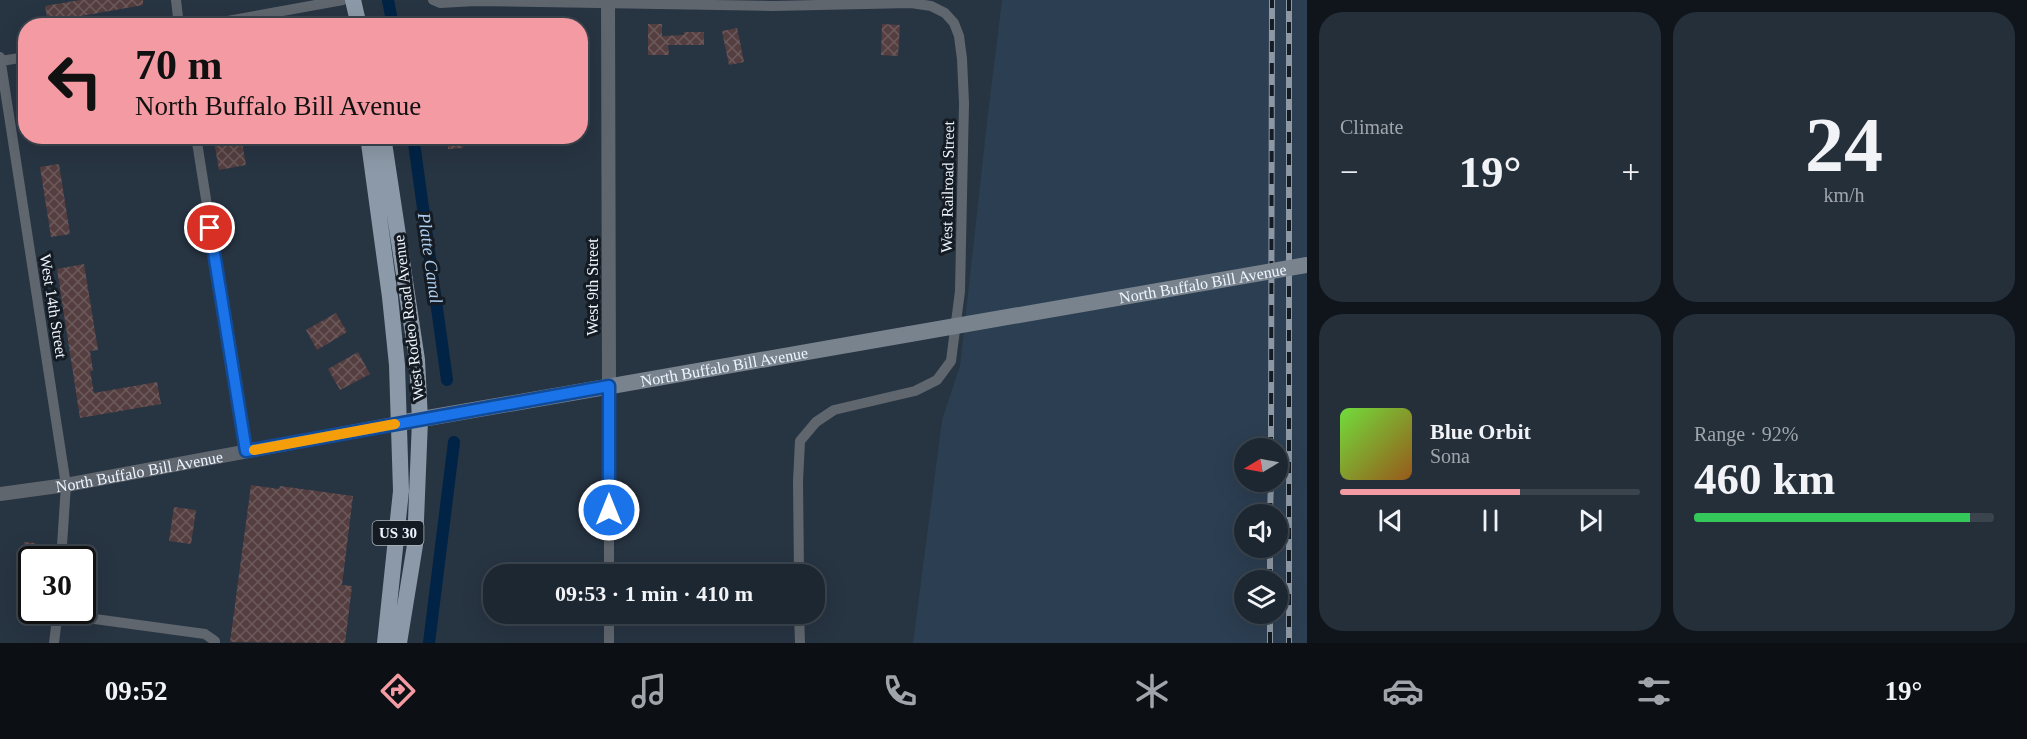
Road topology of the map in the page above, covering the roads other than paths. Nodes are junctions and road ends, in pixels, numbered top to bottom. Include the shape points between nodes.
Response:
1 (176, 0) edge
2 (343, 0) edge
3 (353, 0) edge
4 (433, 0) edge
5 (609, 2) edge
6 (178, 18) edge
7 (244, 18) edge
8 (356, 18) edge
9 (18, 58) edge
10 (0, 59) edge
11 (197, 144) edge
12 (369, 144) edge
13 (384, 144) edge
14 (1307, 265) edge
15 (609, 386) junction
16 (420, 420) junction
17 (399, 423) junction
18 (246, 451) junction
19 (66, 485) junction
20 (0, 494) edge
21 (62, 546) edge
22 (609, 564) edge
23 (799, 564) edge
24 (96, 618) edge
25 (56, 624) edge
26 (609, 624) edge
27 (800, 624) edge
28 (215, 642) edge
29 (54, 643) edge
30 (385, 643) edge
31 (399, 643) edge
32 (609, 643) edge
33 (800, 643) edge

1 - 6 street
2 - 7 street
3 - 8 main road
4 - 5 street
5 - 15 street, West 9th Street
5 - 23 street, West Railroad Street via 772,6 911,3 945,13 959,36 964,103 960,291 951,361 937,380 915,391 834,410 800,441
9 - 10 street
10 - 19 street, West 14th Street
11 - 18 street
12 - 17 main road, West Rodeo Road Avenue / US 30 via 390,297
13 - 16 main road, West Rodeo Road Avenue / US 30 via 417,360
14 - 15 main road, North Buffalo Bill Avenue, bridge
15 - 16 main road, North Buffalo Bill Avenue
15 - 22 street, West 9th Street
16 - 17 main road, North Buffalo Bill Avenue
16 - 31 main road, West Rodeo Road Avenue / US 30 via 415,545
17 - 18 street, North Buffalo Bill Avenue
17 - 30 main road, West Rodeo Road Avenue / US 30 via 401,491
18 - 19 street, North Buffalo Bill Avenue
19 - 20 street, North Buffalo Bill Avenue
19 - 21 street, West 14th Street
24 - 28 street via 205,634
25 - 29 street
26 - 32 street
27 - 33 street

